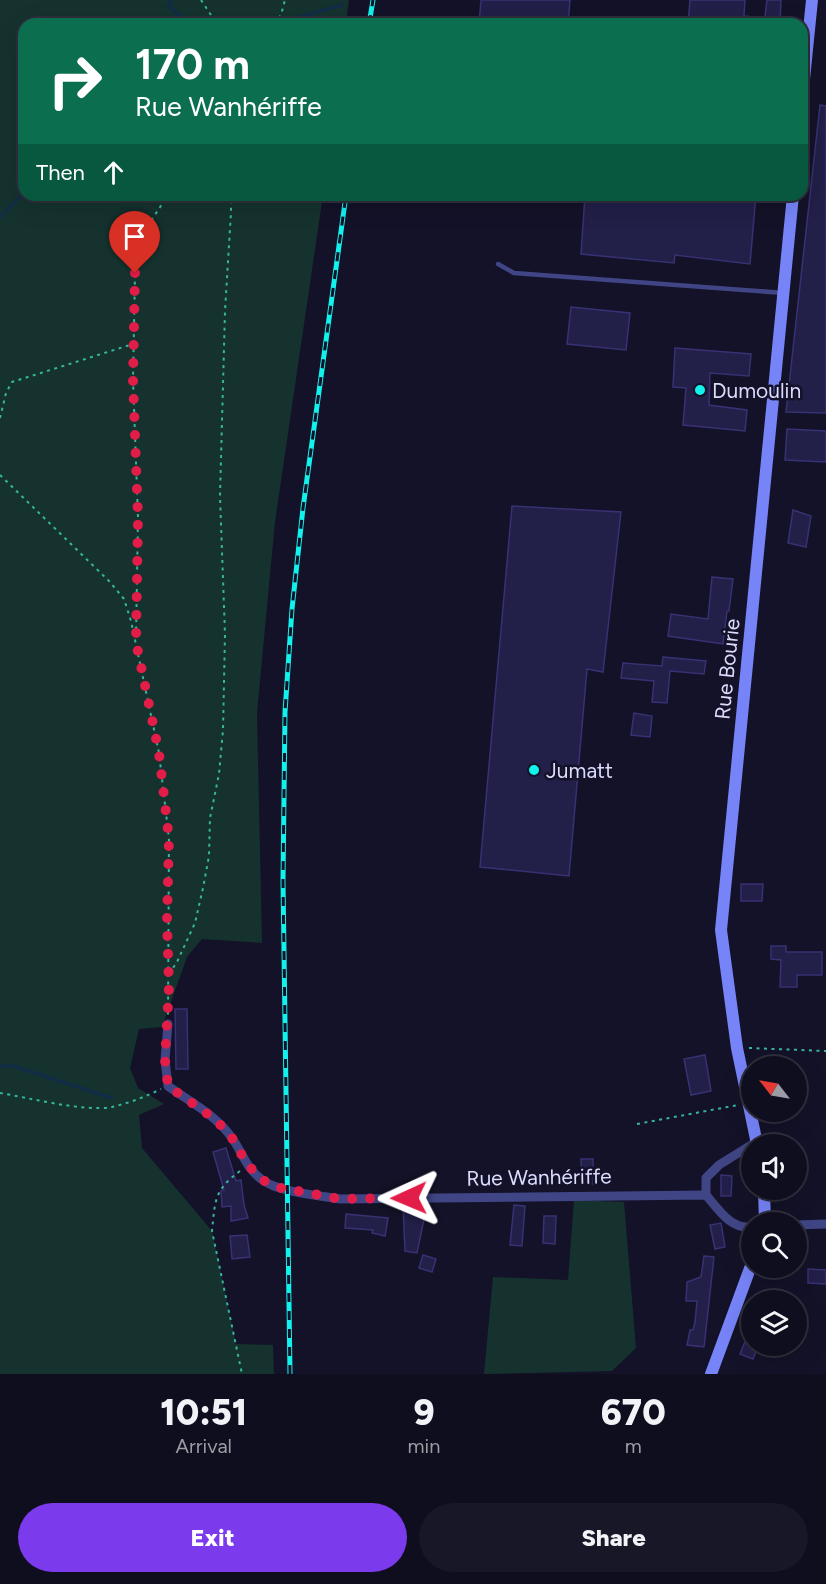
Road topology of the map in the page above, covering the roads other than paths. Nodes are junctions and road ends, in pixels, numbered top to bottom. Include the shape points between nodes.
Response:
1 (812, 0) edge
2 (808, 40) edge
3 (792, 201) edge
4 (498, 264) dead end
5 (784, 294) junction
6 (168, 1024) road end
7 (755, 1134) edge
8 (741, 1152) edge
9 (706, 1194) junction
10 (807, 1224) edge
11 (826, 1224) edge
12 (741, 1226) edge
13 (746, 1278) edge
14 (711, 1374) edge

1 - 2 main road
3 - 5 main road, Rue Bourie
4 - 5 lane via 514,273
5 - 7 main road, Rue Bourie via 721,930 737,1048
6 - 9 street, Rue Wanhériffe via 168,1086 216,1120 262,1180 281,1188 340,1199
8 - 9 street via 719,1164 706,1178
9 - 12 street via 726,1219
10 - 11 street
13 - 14 main road

